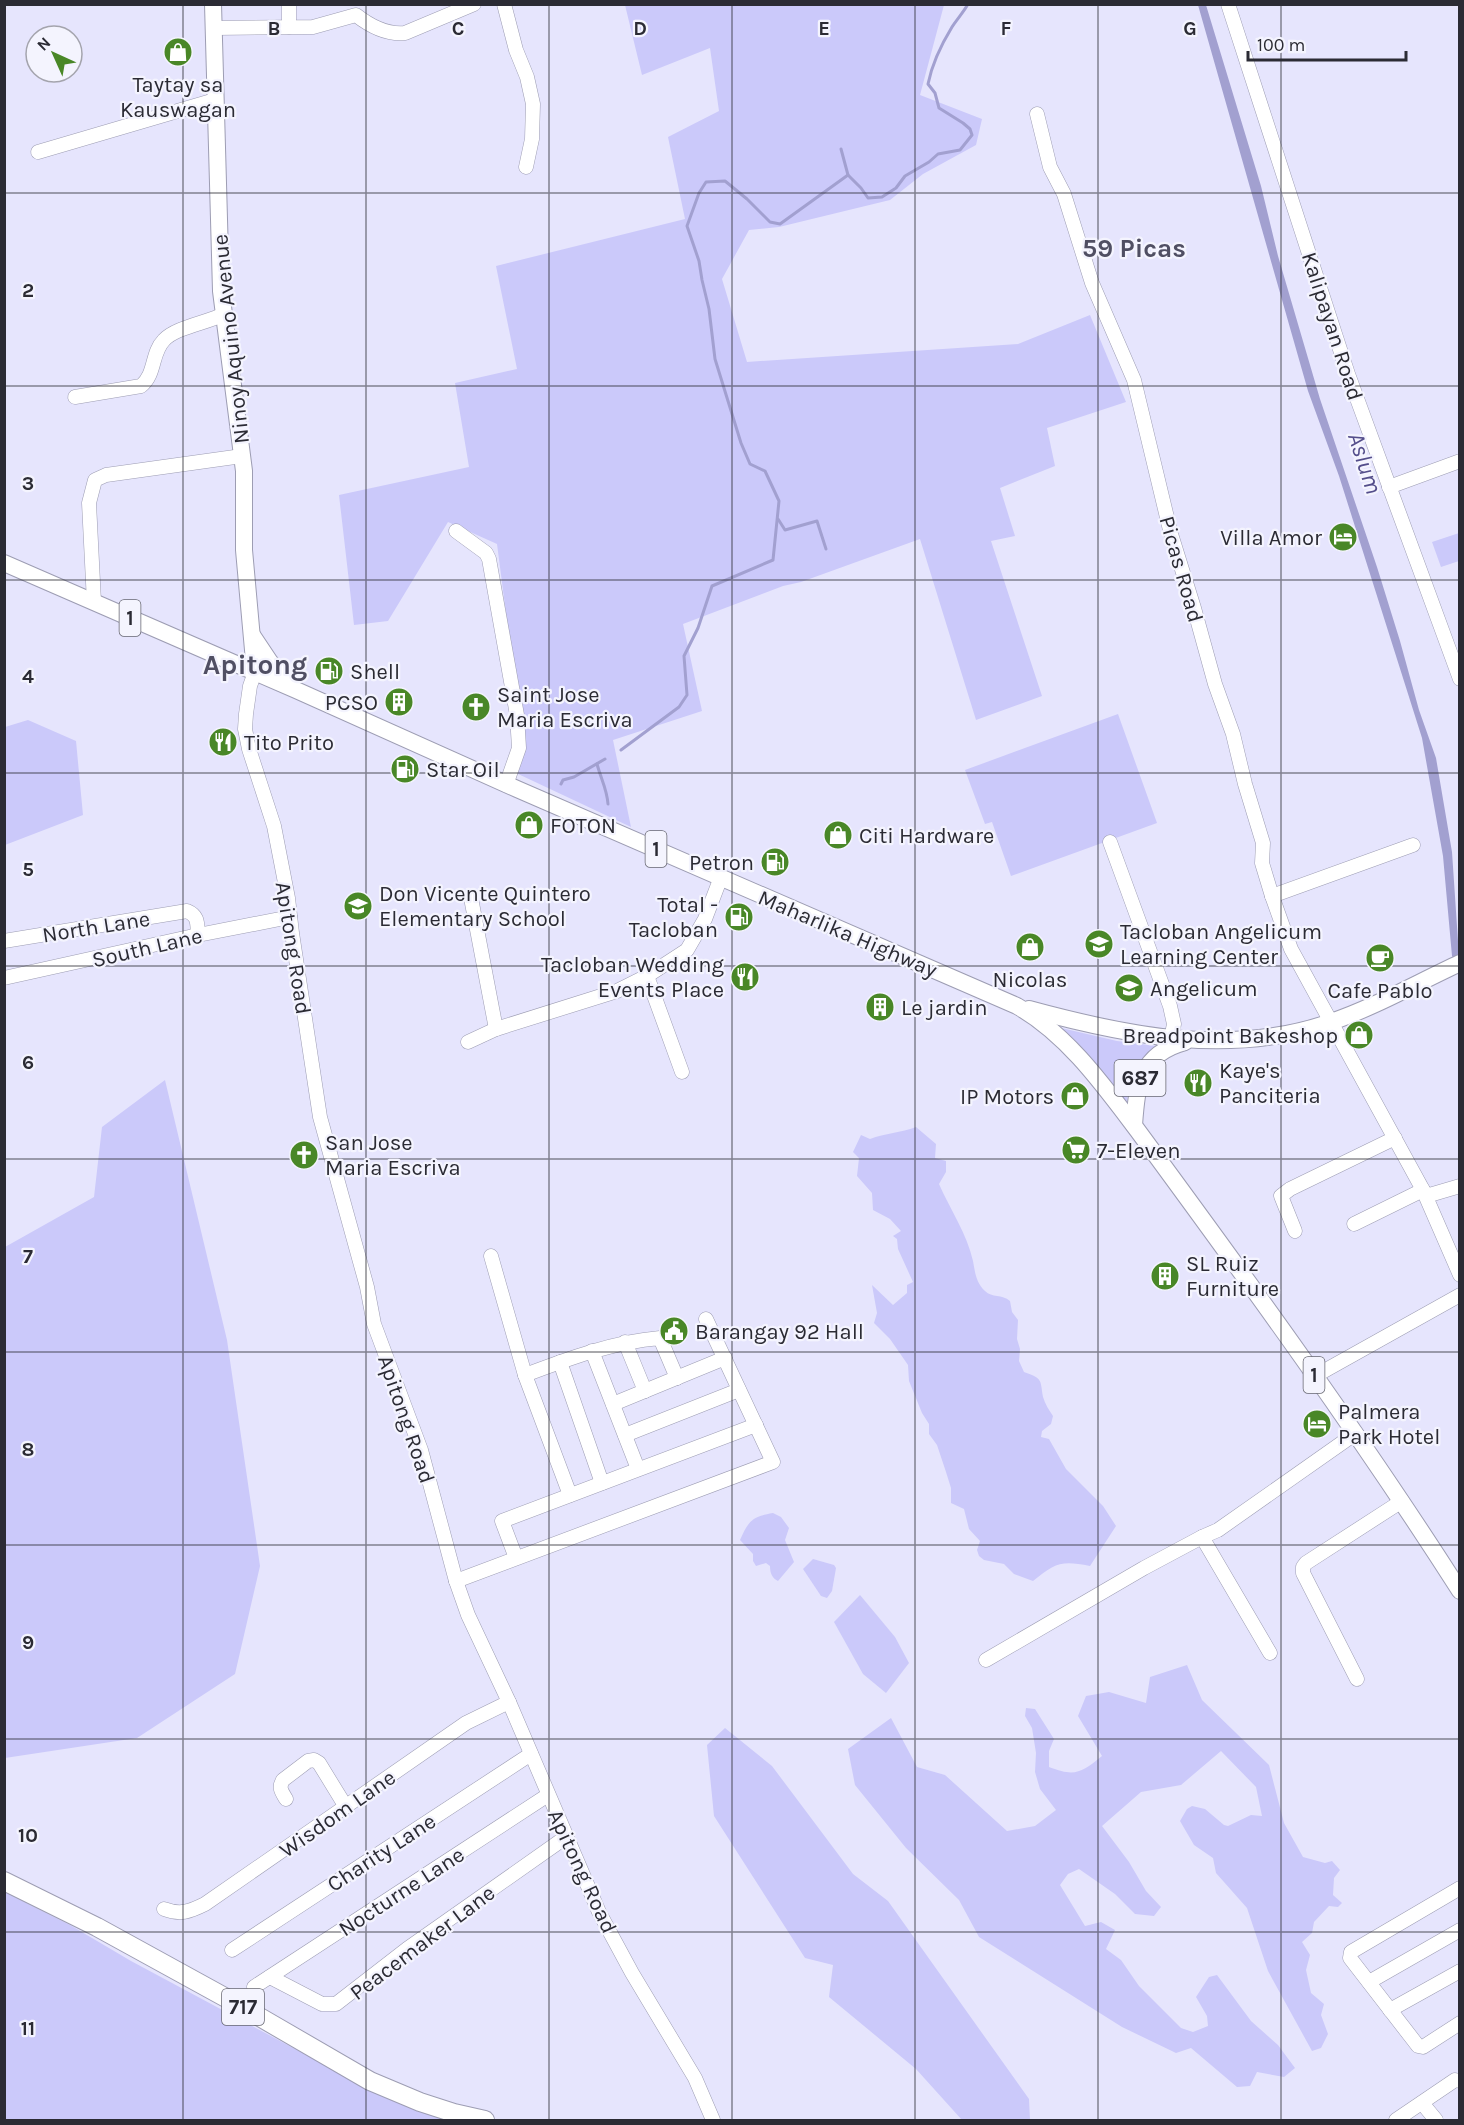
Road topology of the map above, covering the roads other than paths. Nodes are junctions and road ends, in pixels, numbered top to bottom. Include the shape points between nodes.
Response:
1 (213, 4) edge
2 (289, 4) edge
3 (474, 4) edge
4 (504, 4) edge
5 (1228, 4) edge
6 (359, 10) edge
7 (289, 27) junction
8 (214, 28) junction
9 (215, 100) junction
10 (1036, 114) dead end
11 (38, 152) dead end
12 (526, 167) dead end
13 (224, 314) junction
14 (75, 397) dead end
15 (242, 456) junction
16 (1460, 461) edge
17 (1389, 487) junction
18 (456, 531) dead end
19 (4, 563) edge
20 (94, 602) junction
21 (250, 629) junction
22 (255, 672) junction
23 (1460, 679) edge
24 (296, 690) junction
25 (506, 785) junction
26 (1110, 843) dead end
27 (1413, 845) dead end
28 (721, 877) junction
29 (1272, 896) junction
30 (471, 898) dead end
31 (290, 917) junction
32 (198, 935) junction
33 (4, 941) edge
34 (1460, 963) edge
35 (647, 976) junction
36 (4, 978) edge
37 (1017, 1006) junction
38 (1331, 1022) junction
39 (496, 1029) junction
40 (1171, 1039) junction
41 (1190, 1041) junction
42 (468, 1042) dead end
43 (682, 1072) dead end
44 (1134, 1125) junction
45 (1395, 1138) junction
46 (1460, 1186) edge
47 (1424, 1193) junction
48 (1354, 1224) dead end
49 (1295, 1231) dead end
50 (491, 1256) dead end
51 (1460, 1275) edge
52 (1460, 1295) edge
53 (706, 1319) dead end
54 (624, 1342) junction
55 (591, 1351) junction
56 (725, 1358) junction
57 (560, 1362) junction
58 (525, 1375) junction
59 (1315, 1376) junction
60 (677, 1378) junction
61 (645, 1390) junction
62 (739, 1390) junction
63 (613, 1404) junction
64 (756, 1425) junction
65 (1356, 1432) junction
66 (625, 1435) junction
67 (638, 1469) junction
68 (602, 1483) junction
69 (570, 1495) junction
70 (1402, 1501) junction
71 (1202, 1537) junction
72 (516, 1558) junction
73 (456, 1581) junction
74 (1460, 1591) edge
75 (1270, 1653) dead end
76 (986, 1659) dead end
77 (1357, 1678) dead end
78 (509, 1702) junction
79 (531, 1754) junction
80 (548, 1795) junction
81 (286, 1799) dead end
82 (346, 1807) junction
83 (566, 1837) junction
84 (4, 1881) edge
85 (1460, 1888) edge
86 (164, 1909) dead end
87 (1460, 1930) edge
88 (232, 1950) dead end
89 (1460, 1971) edge
90 (270, 1977) junction
91 (1369, 1983) junction
92 (254, 1988) dead end
93 (1390, 2010) junction
94 (1460, 2023) edge
95 (1460, 2080) edge
96 (1422, 2103) junction
97 (485, 2121) edge
98 (713, 2121) edge
99 (1396, 2121) edge
100 (1436, 2121) edge

1 - 8 main road, Ninoy Aquino Avenue
2 - 7 street
3 - 6 street via 394,34 365,22
4 - 12 street via 533,104
5 - 17 street, Kalipayan Road via 1348,374
6 - 7 street via 313,27
7 - 8 street
8 - 9 main road, Ninoy Aquino Avenue
9 - 11 street
9 - 13 main road, Ninoy Aquino Avenue
10 - 29 street, Picas Road via 1050,167 1064,194 1092,283 1134,380 1171,534 1263,843 1262,863
13 - 14 street via 165,338 148,381 141,386
13 - 15 main road, Ninoy Aquino Avenue
15 - 20 street via 106,475 95,480 89,503
15 - 21 main road, Ninoy Aquino Avenue
16 - 17 street
17 - 23 street, Kalipayan Road
18 - 25 street via 489,559 517,715 519,748
19 - 20 main road, Maharlika Highway / 1
20 - 22 main road, Maharlika Highway / 1
21 - 22 main road, Ninoy Aquino Avenue
21 - 24 main road via 270,662
22 - 24 main road, Maharlika Highway / 1
22 - 31 street, Apitong Road via 245,729 274,826
24 - 25 main road, Maharlika Highway / 1
25 - 28 main road, Maharlika Highway / 1
26 - 40 street via 1170,1006 1174,1024
27 - 29 street
28 - 35 street via 705,919 687,950
28 - 37 main road, Maharlika Highway / 1
29 - 38 street, Picas Road via 1291,949
30 - 39 street
31 - 32 street, South Lane
31 - 73 street, Apitong Road via 320,1117 374,1324 421,1450
32 - 33 street, North Lane via 197,919 188,911
32 - 36 street, South Lane
34 - 38 main road, 687
35 - 39 street via 618,991
35 - 43 street
37 - 40 main road, 687 via 1092,1026
37 - 44 main road, Maharlika Highway / 1 via 1059,1037
38 - 41 main road, 687 via 1272,1037
38 - 45 street, Picas Road
39 - 42 street
40 - 41 main road, 687
41 - 44 main road, 687 via 1173,1045 1145,1069 1137,1090
44 - 59 main road, Maharlika Highway / 1
45 - 47 street, Picas Road
45 - 49 street via 1290,1188 1281,1196
46 - 47 street
47 - 48 street
47 - 51 street, Picas Road
50 - 58 street
52 - 59 street
53 - 56 street
54 - 55 street
54 - 60 street via 660,1338
54 - 61 street
55 - 57 street
55 - 63 street
56 - 60 street
56 - 62 street
57 - 58 street
57 - 68 street
58 - 69 street
59 - 65 main road, Maharlika Highway / 1
60 - 61 street
61 - 63 street
62 - 64 street
62 - 66 street
63 - 66 street
64 - 67 street
64 - 72 street via 773,1462
65 - 70 main road, Maharlika Highway / 1
65 - 71 street via 1218,1530
66 - 67 street
67 - 68 street
68 - 69 street
69 - 72 street via 502,1521
70 - 74 main road, Maharlika Highway / 1
70 - 77 street via 1303,1567
71 - 75 street
71 - 76 street
72 - 73 street
73 - 78 street, Apitong Road
78 - 79 street, Apitong Road
78 - 82 street, Wisdom Lane via 466,1723
79 - 80 street, Apitong Road
79 - 88 street, Charity Lane
80 - 83 street, Apitong Road
80 - 90 street, Nocturne Lane
81 - 82 street via 280,1790 283,1780 314,1760
82 - 86 street, Wisdom Lane via 205,1904 176,1914
83 - 90 street, Peacemaker Lane via 336,2004 322,2004
83 - 98 street, Apitong Road via 599,1912 695,2078
84 - 97 highway, 717 via 200,1983 370,2082
85 - 91 street via 1351,1952 1350,1958
87 - 91 street
89 - 93 street
90 - 92 street, Nocturne Lane
91 - 93 street
93 - 94 street via 1421,2047
95 - 96 street
96 - 99 street
96 - 100 street

